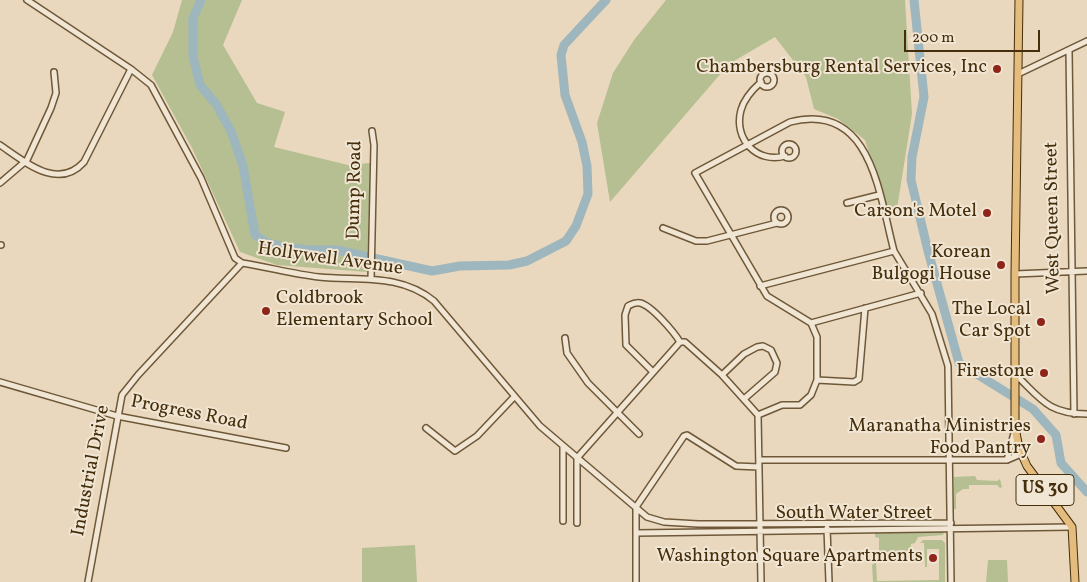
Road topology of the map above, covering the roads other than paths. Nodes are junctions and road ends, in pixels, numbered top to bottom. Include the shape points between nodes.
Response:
1 (27, 0) edge
2 (1019, 0) edge
3 (1087, 41) edge
4 (1069, 51) junction
5 (131, 69) junction
6 (54, 72) dead end
7 (1018, 74) junction
8 (761, 82) dead end
9 (372, 131) dead end
10 (747, 145) junction
11 (0, 146) edge
12 (785, 156) dead end
13 (25, 162) junction
14 (0, 183) edge
15 (880, 195) junction
16 (847, 204) dead end
17 (776, 223) dead end
18 (663, 228) dead end
19 (731, 235) junction
20 (894, 251) junction
21 (242, 263) junction
22 (1087, 271) edge
23 (1070, 272) junction
24 (1015, 274) junction
25 (371, 279) junction
26 (760, 286) junction
27 (921, 293) junction
28 (865, 308) junction
29 (811, 323) junction
30 (565, 338) dead end
31 (683, 342) junction
32 (653, 372) junction
33 (1015, 374) junction
34 (722, 375) junction
35 (817, 380) junction
36 (0, 382) edge
37 (514, 397) junction
38 (744, 399) junction
39 (617, 413) junction
40 (1074, 414) junction
41 (1087, 414) edge
42 (758, 415) junction
43 (117, 416) junction
44 (426, 428) dead end
45 (1016, 428) junction
46 (639, 434) dead end
47 (563, 446) junction
48 (286, 448) dead end
49 (1022, 454) junction
50 (577, 458) junction
51 (759, 460) junction
52 (950, 460) junction
53 (1008, 460) junction
54 (759, 468) junction
55 (636, 507) junction
56 (563, 521) dead end
57 (577, 523) dead end
58 (951, 526) junction
59 (1072, 527) junction
60 (759, 528) junction
61 (827, 528) junction
62 (636, 533) junction
63 (88, 582) edge
64 (636, 582) edge
65 (760, 582) edge
66 (828, 582) edge
67 (951, 582) edge
68 (1075, 582) edge

1 - 5 street, Hollywell Avenue
2 - 7 highway, US 30
3 - 4 street
4 - 7 street
4 - 23 street, West Queen Street
5 - 13 street via 78,169 66,175 55,175
5 - 21 street, Hollywell Avenue via 151,85 159,98 201,178 235,258
6 - 13 street via 56,93
7 - 24 highway, US 30
8 - 10 street via 741,110 741,131
9 - 25 street, Dump Road
10 - 12 street via 772,160
10 - 15 street via 790,122 811,118 832,122 848,130 868,154
10 - 19 street via 695,173
11 - 13 street
13 - 14 street
15 - 16 street
15 - 20 street
17 - 19 street
18 - 19 street via 696,241
19 - 26 street
20 - 26 street
20 - 27 street
21 - 25 street, Hollywell Avenue via 308,275
21 - 43 street, Industrial Drive via 130,384 122,395
22 - 23 street
23 - 24 street
23 - 40 street, West Queen Street
24 - 33 highway, US 30
25 - 37 street, Hollywell Avenue via 412,286 434,301
26 - 29 street via 767,296
27 - 28 street
27 - 52 street via 932,314 948,366
28 - 29 street
28 - 35 street via 859,379 854,382
29 - 35 street via 818,337
30 - 39 street via 567,353 578,370
31 - 32 street
31 - 32 street via 644,305 635,303 628,306 625,315 626,345
31 - 34 street
32 - 39 street
33 - 40 street via 1044,403 1062,413
33 - 45 highway, US 30
34 - 38 street
34 - 38 street via 751,350 763,346 771,350 777,363 775,372
35 - 42 street via 804,403 782,405
36 - 43 street, Progress Road
37 - 44 street via 477,436 455,451
37 - 47 street, Hollywell Avenue
38 - 42 street
39 - 46 street
39 - 50 street
40 - 41 street
42 - 51 street
43 - 48 street, Progress Road
43 - 63 street, Industrial Drive
45 - 49 highway, US 30
45 - 53 street
47 - 50 street, Hollywell Avenue
47 - 56 street
49 - 53 street
49 - 59 highway, US 30
50 - 55 street, Hollywell Avenue
50 - 57 street
51 - 52 street
51 - 54 street
52 - 53 street
52 - 58 street
54 - 55 street via 736,466 687,435
54 - 60 street
55 - 60 street, Hollywell Avenue via 647,517 664,522
55 - 62 street
58 - 59 street, South Water Street
58 - 61 street, South Water Street
58 - 67 street
59 - 68 highway, US 30
60 - 61 street, South Water Street
60 - 62 street, South Water Street
60 - 65 street
61 - 66 street
62 - 64 street

